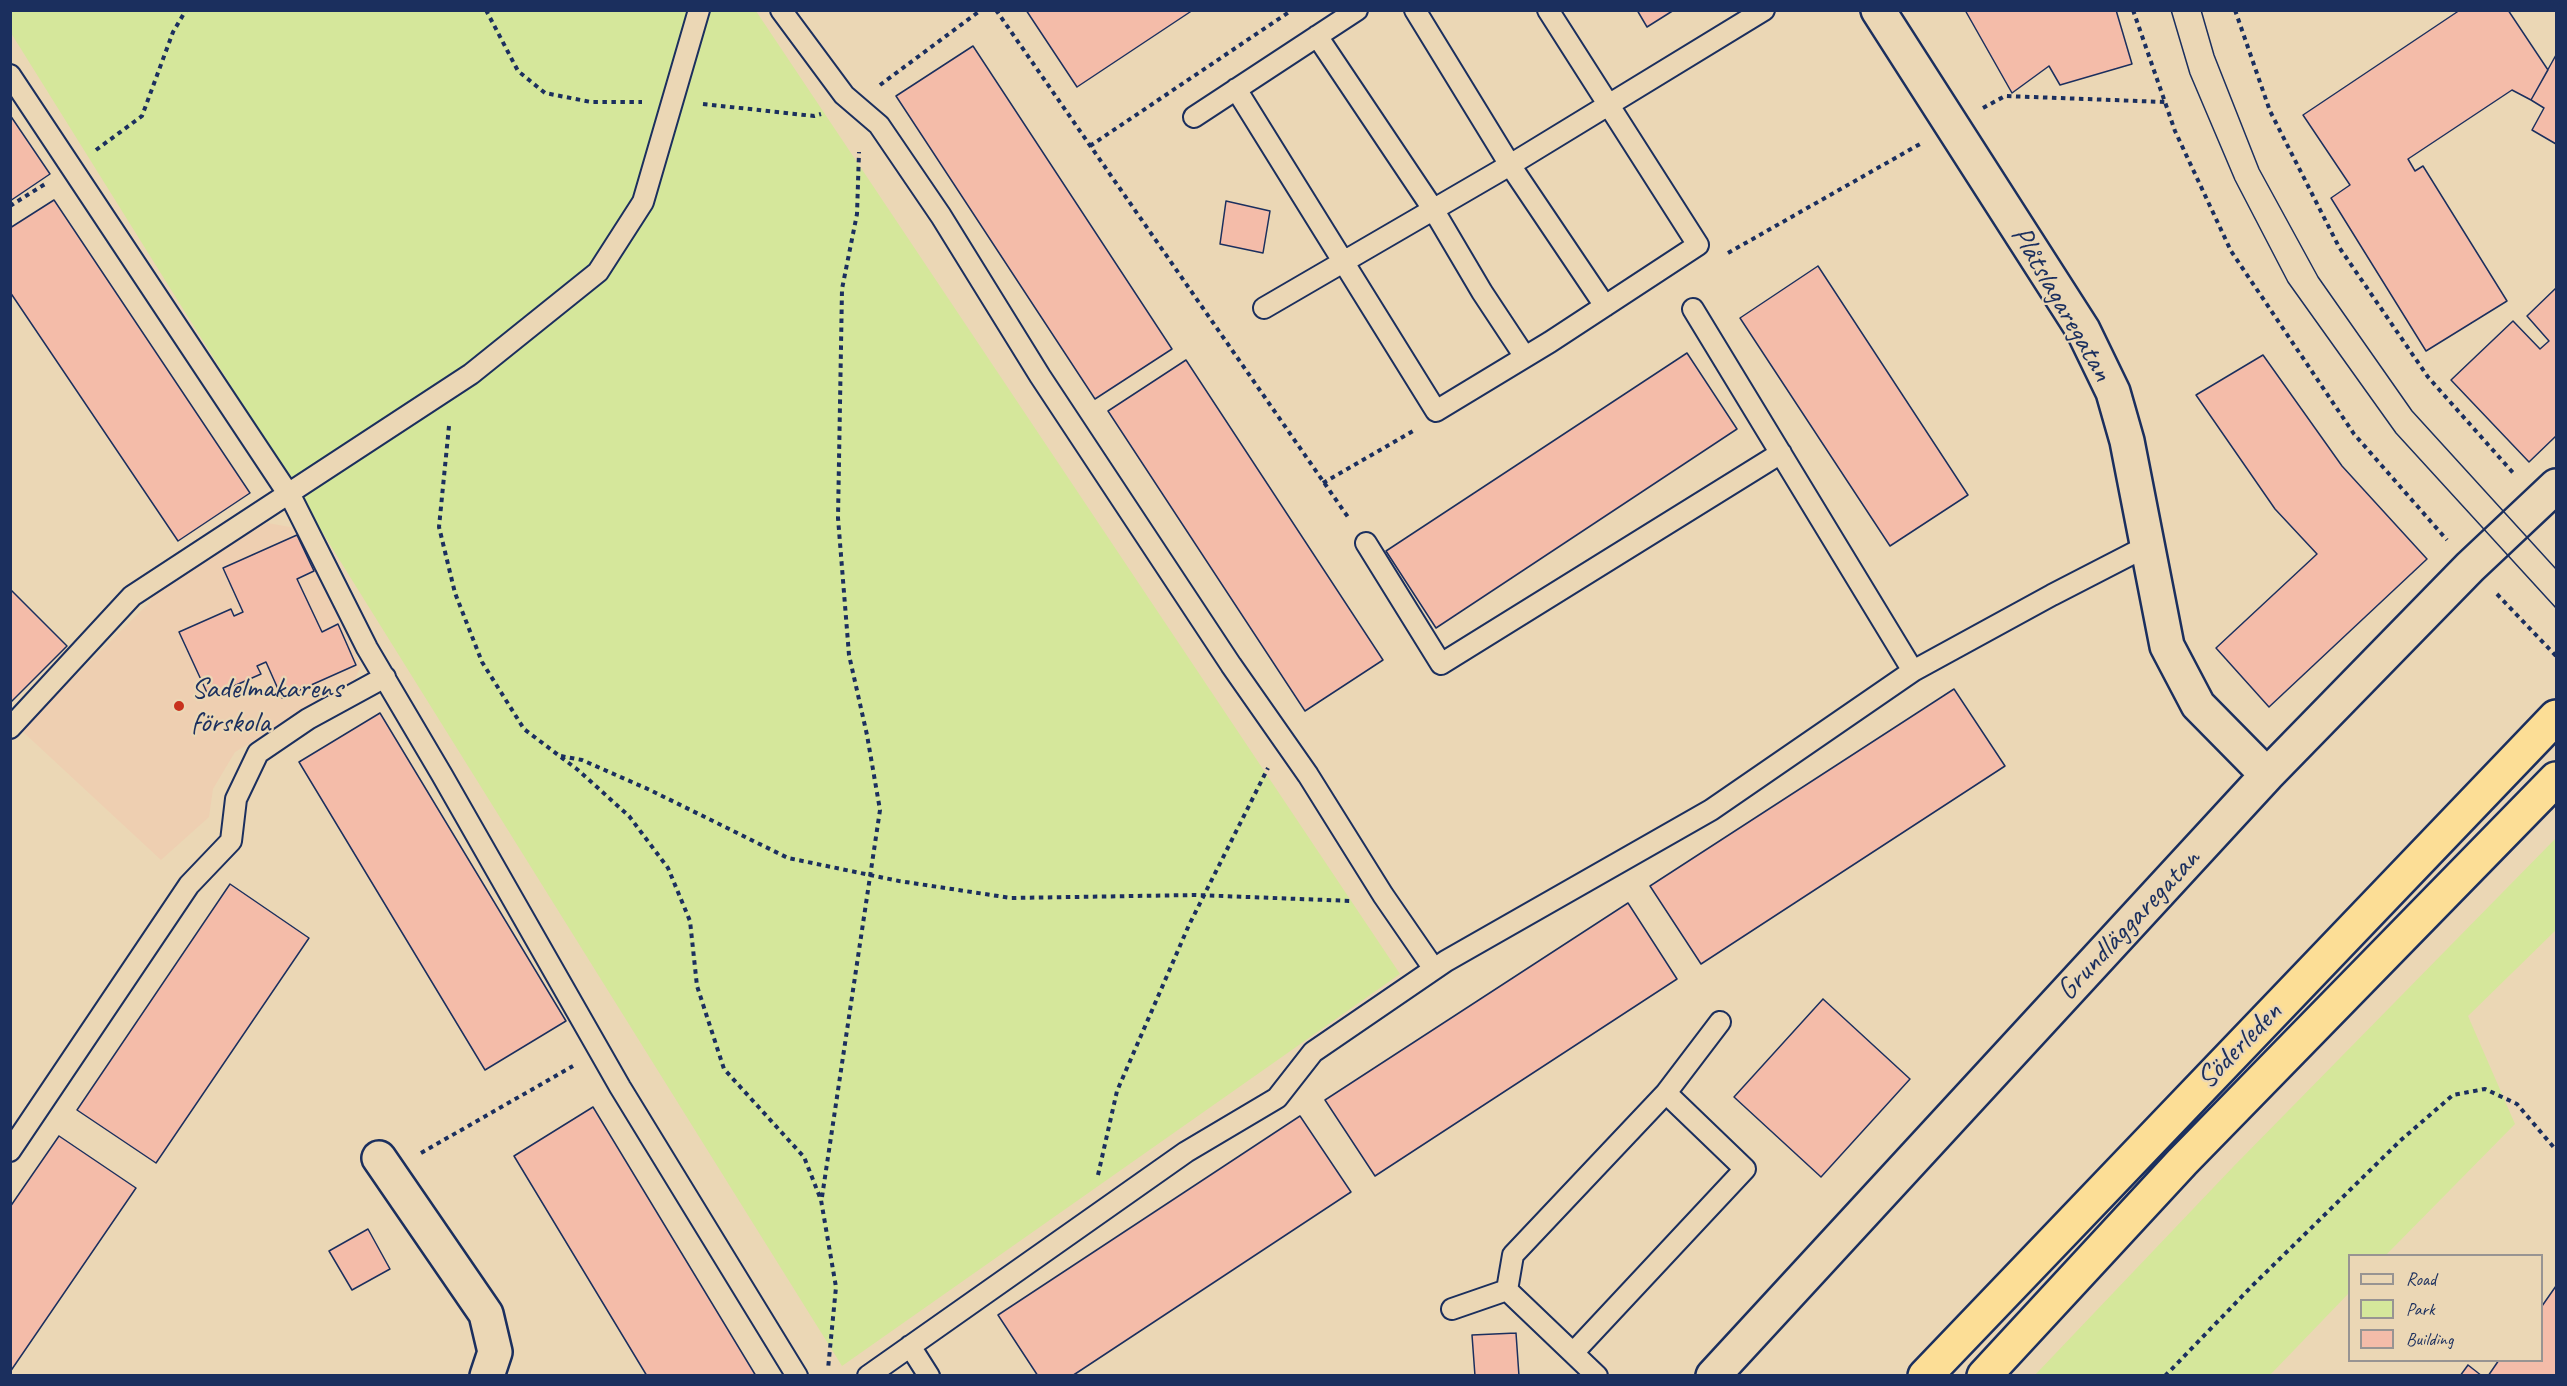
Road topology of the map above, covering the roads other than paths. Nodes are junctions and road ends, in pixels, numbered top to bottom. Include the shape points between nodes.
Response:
1 (699, 10) edge
2 (781, 10) edge
3 (1357, 10) edge
4 (1415, 10) edge
5 (1548, 10) edge
6 (1764, 10) edge
7 (1878, 10) edge
8 (1317, 36) junction
9 (10, 75) edge
10 (1236, 89) junction
11 (1609, 105) junction
12 (1194, 117) dead end
13 (1510, 165) junction
14 (1433, 209) junction
15 (1345, 261) junction
16 (1605, 306) junction
17 (1264, 308) dead end
18 (1693, 309) dead end
19 (1525, 357) junction
20 (1781, 453) junction
21 (288, 494) junction
22 (2548, 494) edge
23 (1365, 543) road end
24 (2149, 545) junction
25 (1913, 671) junction
26 (385, 677) junction
27 (2556, 717) edge
28 (10, 728) edge
29 (2267, 775) junction
30 (2556, 778) edge
31 (1434, 969) junction
32 (1720, 1022) dead end
33 (1666, 1093) junction
34 (10, 1151) edge
35 (379, 1158) dead end
36 (1507, 1290) junction
37 (1452, 1309) dead end
38 (910, 1346) junction
39 (1573, 1353) junction
40 (487, 1376) edge
41 (797, 1376) edge
42 (868, 1376) edge
43 (929, 1376) edge
44 (1597, 1376) edge
45 (1713, 1376) edge
46 (1925, 1376) edge
47 (1984, 1376) edge

1 - 21 lane via 643,202 598,272 454,385
2 - 31 lane via 843,95 879,125 941,216 1040,376
3 - 8 lane
4 - 13 lane
5 - 11 lane
6 - 11 lane
7 - 24 street, Plåtslagaregatan via 2083,330 2116,402
8 - 10 lane
8 - 14 lane
9 - 21 lane
10 - 12 lane
10 - 15 lane
11 - 13 lane
11 - 16 lane via 1698,245
13 - 14 lane
13 - 16 lane
14 - 15 lane
14 - 19 lane
15 - 17 lane
15 - 19 lane via 1436,411
16 - 19 lane
18 - 20 lane
20 - 23 lane via 1441,664
20 - 25 lane
21 - 26 lane
21 - 28 lane via 132,596
22 - 29 street, Grundläggaregatan via 2470,567
24 - 25 lane
24 - 29 street, Plåtslagaregatan via 2167,646 2198,705
25 - 31 lane via 1711,810
26 - 34 lane via 308,719 258,753 236,799 231,841 189,885
26 - 41 lane via 600,1051
27 - 46 highway, Söderleden
29 - 45 street, Grundläggaregatan
30 - 47 highway, Söderleden via 2190,1154
31 - 38 lane via 1313,1052 1277,1098 1186,1152
32 - 33 lane
33 - 36 lane via 1513,1255
33 - 39 lane via 1745,1169
35 - 40 street via 486,1314 495,1352
36 - 37 lane
36 - 39 lane
38 - 42 lane
38 - 43 lane
39 - 44 lane

